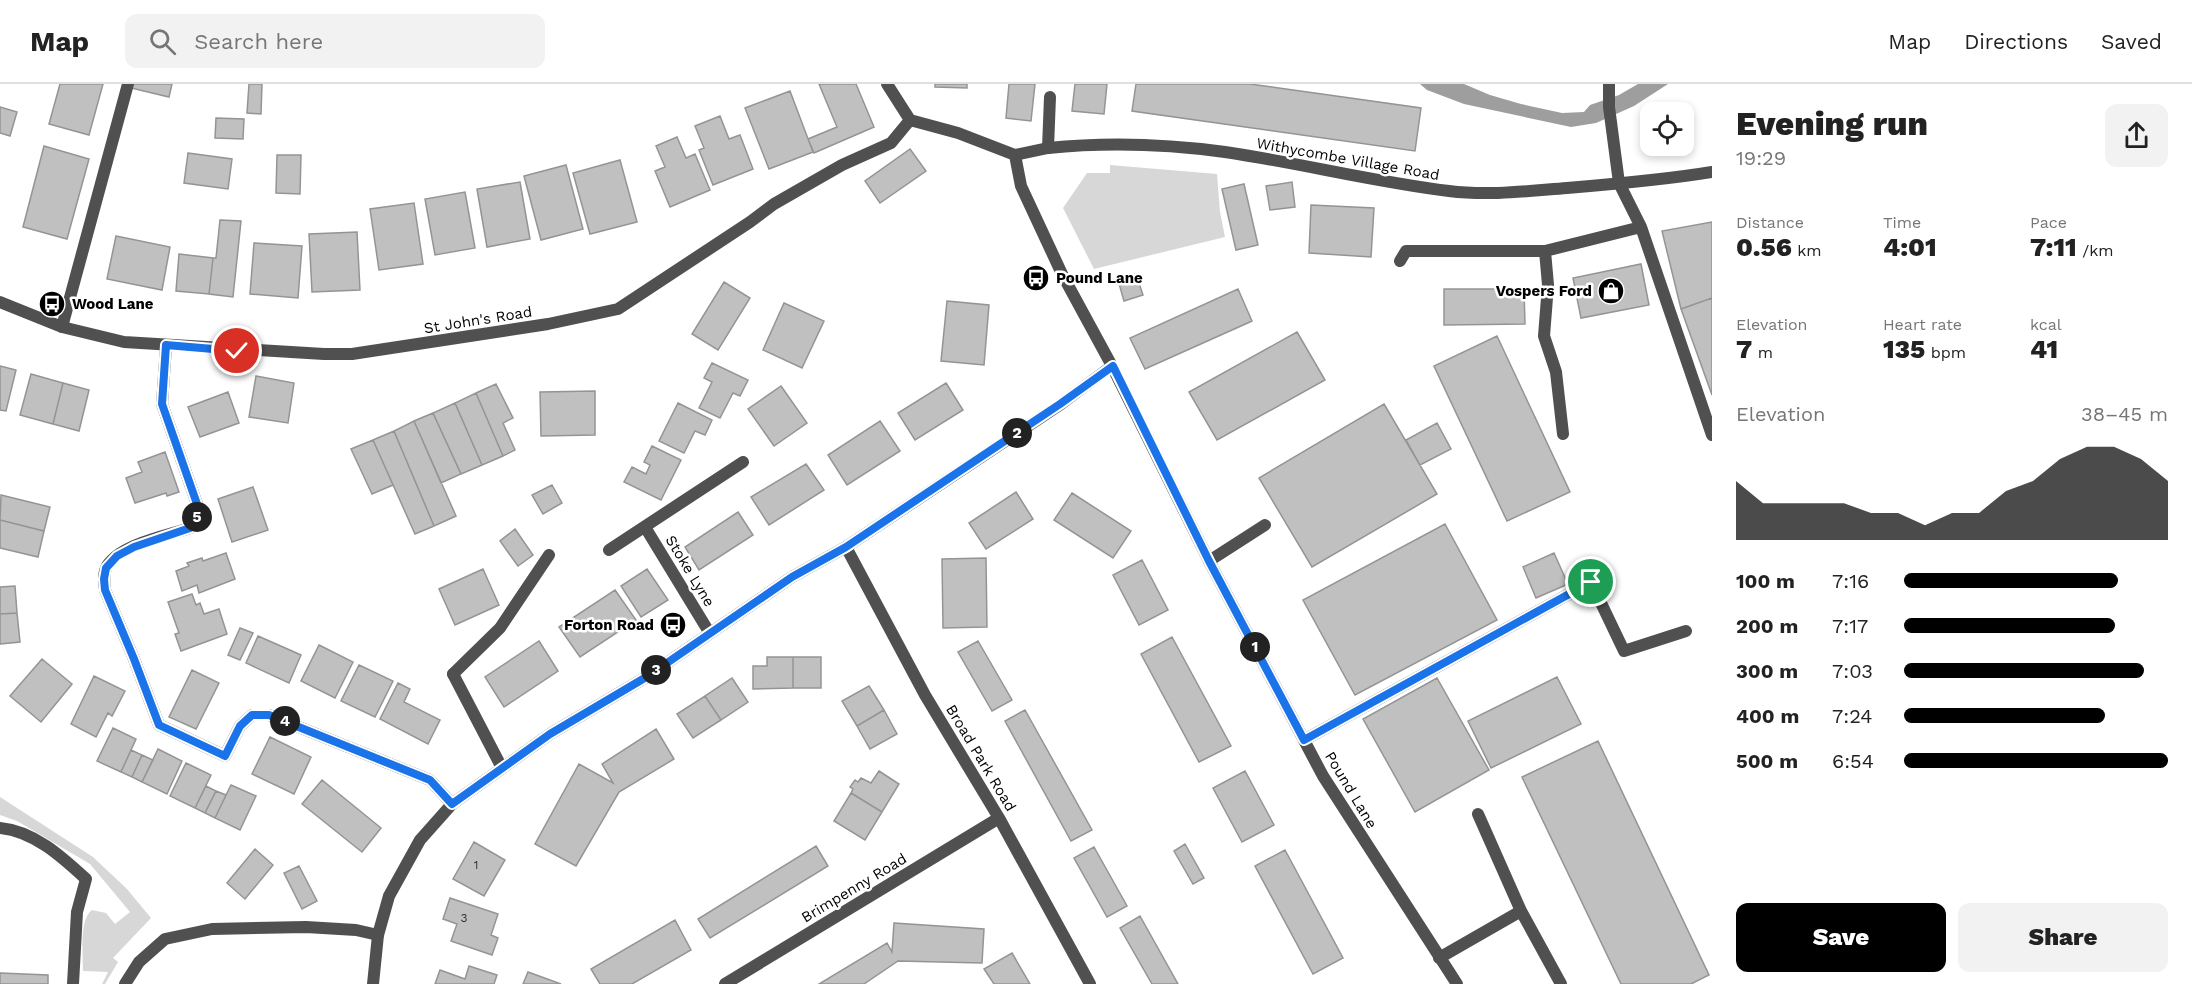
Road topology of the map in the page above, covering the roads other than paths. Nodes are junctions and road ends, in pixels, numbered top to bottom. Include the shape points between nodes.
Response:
1 (128, 84) edge
2 (887, 84) edge
3 (1609, 84) edge
4 (1050, 97) dead end
5 (910, 120) junction
6 (1048, 148) junction
7 (1015, 155) junction
8 (1712, 172) edge
9 (1619, 183) junction
10 (1641, 227) junction
11 (1545, 251) junction
12 (1400, 261) dead end
13 (0, 302) edge
14 (62, 327) junction
15 (166, 345) junction
16 (1113, 366) junction
17 (1563, 434) dead end
18 (1712, 435) edge
19 (742, 462) dead end
20 (1266, 525) dead end
21 (645, 526) junction
22 (846, 547) junction
23 (609, 550) dead end
24 (549, 555) dead end
25 (1209, 561) junction
26 (1686, 631) dead end
27 (710, 632) junction
28 (1304, 740) junction
29 (502, 768) junction
30 (452, 804) junction
31 (1478, 814) dead end
32 (999, 818) junction
33 (0, 828) edge
34 (1521, 911) junction
35 (378, 935) junction
36 (1439, 958) junction
37 (73, 984) edge
38 (125, 984) edge
39 (373, 984) edge
40 (725, 984) edge
41 (1090, 984) edge
42 (1456, 984) edge
43 (1561, 984) edge

1 - 14 street
2 - 5 street
3 - 9 street
4 - 6 street
5 - 7 street
5 - 15 street, St John's Road via 891,143 842,165 774,204 618,309 548,324 352,354
6 - 7 street, Withycombe Village Road
6 - 9 street, Withycombe Village Road via 1124,143 1224,152 1452,192 1510,193
7 - 16 street, Pound Lane via 1021,186 1062,274
8 - 9 street, Withycombe Village Road
9 - 10 street
10 - 11 street
10 - 18 street
11 - 12 street via 1406,251
11 - 17 street via 1548,285 1544,336 1556,372
13 - 14 street, St John's Road
14 - 15 street, St John's Road via 124,342
15 - 30 street via 162,404 197,504 197,517 190,528 117,556 106,568 104,579 159,725 225,756 240,726 252,715 269,715 430,780
16 - 22 street
16 - 25 street, Pound Lane
19 - 21 street, Stoke Lyne
20 - 25 street
21 - 23 street, Stoke Lyne
21 - 27 street, Stoke Lyne
22 - 27 street via 792,577
22 - 32 street, Broad Park Road via 925,696
24 - 29 street via 500,628 453,674
25 - 28 street, Pound Lane
26 - 28 street via 1624,651 1591,582
27 - 29 street
28 - 36 street, Pound Lane
29 - 30 street
30 - 35 street via 410,855 389,896
31 - 34 street
32 - 40 street, Brimpenny Road
32 - 41 street, Broad Park Road
33 - 37 street via 13,829 57,852 86,879 77,912
34 - 36 street
34 - 43 street
35 - 38 street via 306,927 212,929 165,939 139,962
35 - 39 street
36 - 42 street, Pound Lane

